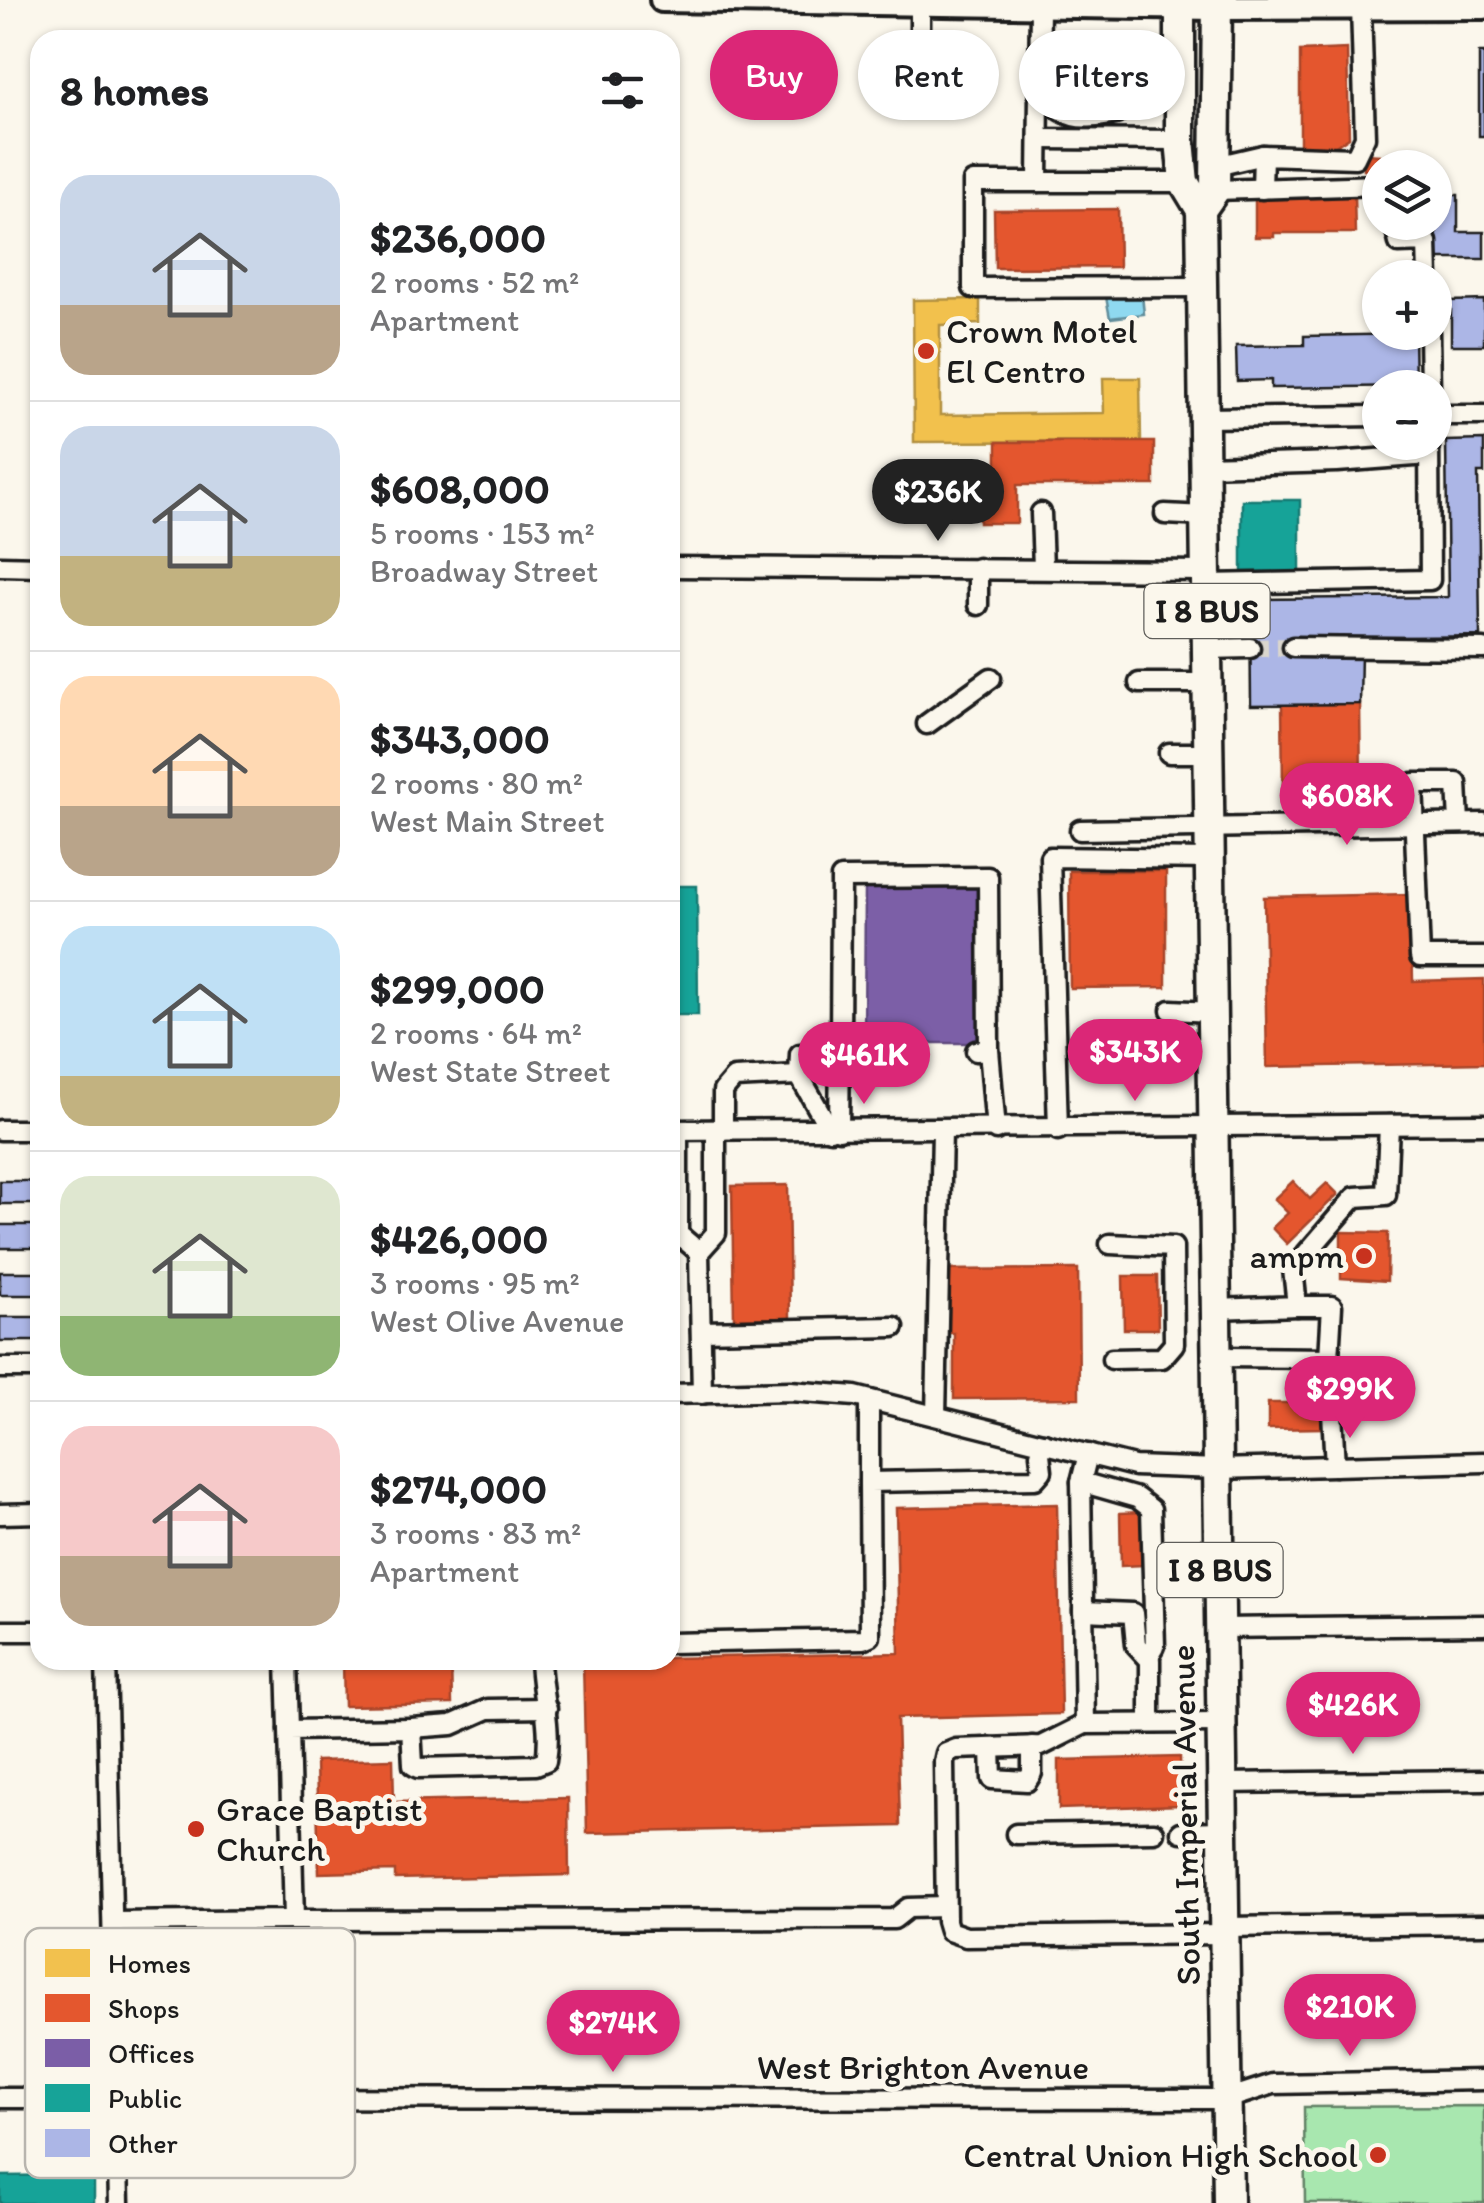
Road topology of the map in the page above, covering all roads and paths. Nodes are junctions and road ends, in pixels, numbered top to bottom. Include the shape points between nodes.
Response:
1 (662, 0) edge
2 (698, 1) edge
3 (920, 4) junction
4 (1180, 4) edge
5 (1217, 4) edge
6 (1040, 5) junction
7 (1361, 7) junction
8 (1484, 7) edge
9 (920, 30) edge
10 (1040, 30) edge
11 (1043, 120) edge
12 (1063, 120) edge
13 (1114, 120) edge
14 (1080, 139) junction
15 (1039, 140) junction
16 (1135, 140) junction
17 (1180, 140) junction
18 (1263, 155) junction
19 (1038, 182) junction
20 (1184, 182) junction
21 (1362, 186) edge
22 (1211, 188) junction
23 (1262, 189) junction
24 (1403, 242) edge
25 (1428, 260) edge
26 (1202, 287) junction
27 (1484, 415) edge
28 (1362, 416) edge
29 (1452, 416) edge
30 (1204, 418) junction
31 (1362, 458) edge
32 (1429, 460) edge
33 (1205, 466) junction
34 (1041, 513) dead end
35 (1165, 514) dead end
36 (1206, 516) junction
37 (0, 566) edge
38 (30, 566) edge
39 (680, 568) edge
40 (978, 568) junction
41 (1043, 568) junction
42 (1206, 577) junction
43 (978, 605) dead end
44 (1293, 647) tunnel mouth
45 (1250, 648) tunnel mouth
46 (1207, 649) junction
47 (1484, 649) edge
48 (991, 679) dead end
49 (1139, 683) dead end
50 (1208, 683) junction
51 (928, 724) dead end
52 (1169, 754) dead end
53 (1208, 754) junction
54 (1459, 823) junction
55 (1484, 823) edge
56 (1414, 824) junction
57 (1210, 826) junction
58 (1080, 830) dead end
59 (1210, 859) junction
60 (1484, 957) edge
61 (1171, 1010) dead end
62 (1212, 1012) junction
63 (840, 1045) junction
64 (870, 1050) dead end
65 (800, 1054) dead end
66 (799, 1076) junction
67 (1484, 1124) edge
68 (1390, 1125) junction
69 (1214, 1126) junction
70 (0, 1130) edge
71 (30, 1130) edge
72 (680, 1130) edge
73 (719, 1130) junction
74 (834, 1130) junction
75 (942, 1130) junction
76 (996, 1130) junction
77 (1058, 1130) junction
78 (680, 1236) edge
79 (1110, 1244) dead end
80 (699, 1252) junction
81 (1298, 1306) junction
82 (1216, 1308) junction
83 (894, 1327) dead end
84 (700, 1331) junction
85 (1217, 1357) junction
86 (1329, 1358) junction
87 (1112, 1360) dead end
88 (0, 1368) edge
89 (30, 1368) edge
90 (680, 1394) edge
91 (702, 1394) junction
92 (868, 1400) junction
93 (936, 1416) junction
94 (1044, 1443) junction
95 (1088, 1454) junction
96 (1484, 1462) edge
97 (1335, 1466) junction
98 (1218, 1469) junction
99 (869, 1482) junction
100 (1081, 1482) junction
101 (0, 1514) edge
102 (30, 1514) edge
103 (1083, 1611) junction
104 (1484, 1625) edge
105 (1220, 1628) junction
106 (0, 1630) edge
107 (30, 1630) edge
108 (680, 1643) edge
109 (1148, 1656) junction
110 (106, 1670) edge
111 (287, 1670) edge
112 (540, 1670) edge
113 (547, 1708) junction
114 (1150, 1723) junction
115 (1222, 1723) junction
116 (1086, 1724) junction
117 (411, 1728) junction
118 (289, 1730) junction
119 (1032, 1746) junction
120 (991, 1748) junction
121 (1484, 1780) edge
122 (1222, 1783) junction
123 (1223, 1831) junction
124 (1154, 1832) dead end
125 (1181, 1832) dead end
126 (1016, 1834) dead end
127 (945, 1907) junction
128 (294, 1920) junction
129 (113, 1922) junction
130 (1484, 1924) edge
131 (113, 1928) edge
132 (1224, 1930) junction
133 (1484, 2080) edge
134 (0, 2098) edge
135 (25, 2098) edge
136 (355, 2099) edge
137 (1226, 2100) junction
138 (119, 2178) edge
139 (120, 2203) edge
140 (1228, 2203) edge

1 - 2 main road
2 - 3 main road
3 - 6 main road
3 - 9 street
4 - 5 main road
4 - 6 main road
4 - 17 highway
5 - 7 main road
5 - 22 highway, I 8 BUS
6 - 10 street
7 - 8 main road
7 - 18 street via 1365,137 1355,158
11 - 15 street
12 - 14 street
13 - 16 street
14 - 15 street
14 - 16 street
15 - 19 street
16 - 17 street
17 - 20 highway
18 - 22 street
18 - 23 street
19 - 20 street
19 - 26 street via 973,182 973,288
20 - 22 highway
21 - 23 street
22 - 23 street
22 - 26 highway, I 8 BUS
24 - 25 street via 1427,242
26 - 30 highway, I 8 BUS
27 - 29 street
28 - 30 street
30 - 33 highway, I 8 BUS
31 - 33 street
32 - 42 street via 1430,580
33 - 36 highway, I 8 BUS
34 - 41 street
35 - 36 street
36 - 42 highway, I 8 BUS
37 - 38 street
39 - 40 street
40 - 41 street
40 - 43 street
41 - 42 street
42 - 46 highway, I 8 BUS
44 - 47 street
45 - 46 street
46 - 50 highway, I 8 BUS
48 - 51 street
49 - 50 street
50 - 53 highway, I 8 BUS
52 - 53 street
53 - 57 highway, I 8 BUS
54 - 55 street
54 - 56 street
54 - 56 street via 1457,783 1413,783
56 - 57 street
56 - 60 street via 1420,957
57 - 58 street
57 - 59 highway, I 8 BUS
59 - 62 highway, I 8 BUS
59 - 77 street via 1050,857
61 - 62 street
62 - 69 highway, I 8 BUS
63 - 64 street
63 - 74 street
63 - 76 street via 840,878 988,877 982,1050
65 - 66 street
66 - 73 street via 734,1078 723,1091
66 - 74 street
67 - 68 street
68 - 69 street
68 - 81 street via 1386,1195 1355,1196 1293,1269
69 - 77 street
69 - 82 highway, South Imperial Avenue / I 8 BUS
70 - 71 street
72 - 73 street
73 - 74 street
73 - 80 street via 716,1233
74 - 75 street
75 - 76 street
75 - 93 street
76 - 77 street
78 - 80 street
79 - 87 street via 1173,1247 1174,1344 1162,1358
80 - 84 street
81 - 82 street
81 - 86 street via 1332,1306
82 - 85 highway, South Imperial Avenue / I 8 BUS
83 - 84 street
84 - 91 street
85 - 86 street
85 - 98 highway, South Imperial Avenue / I 8 BUS
86 - 97 street
88 - 89 street
90 - 91 street
91 - 92 street via 790,1391
92 - 93 street
92 - 99 street
93 - 94 street
94 - 95 street
94 - 99 street via 1035,1479
95 - 98 street via 1134,1466
95 - 100 street
96 - 97 street
97 - 98 street
98 - 105 highway, South Imperial Avenue / I 8 BUS
99 - 108 street via 870,1636
100 - 103 street
100 - 109 street via 1137,1498 1151,1510 1155,1646
101 - 102 street
103 - 109 street via 1133,1612 1136,1645
103 - 116 street
104 - 105 street
105 - 115 highway, South Imperial Avenue / I 8 BUS
106 - 107 street
109 - 114 street
110 - 129 street
111 - 118 street
112 - 113 street
113 - 117 street via 488,1709 452,1725
113 - 117 street via 546,1761 536,1765 418,1768
114 - 115 street
114 - 116 street
115 - 122 highway, South Imperial Avenue / I 8 BUS
116 - 119 street
117 - 118 street
118 - 128 street
119 - 120 street
119 - 120 street via 1027,1780 992,1779
120 - 127 street via 946,1753
121 - 122 street
122 - 123 highway, South Imperial Avenue / I 8 BUS
123 - 125 street
123 - 132 highway, South Imperial Avenue / I 8 BUS
124 - 126 street
127 - 128 street via 908,1908 894,1918
127 - 132 street via 949,1930 966,1937
128 - 129 street
129 - 131 street
130 - 132 street
132 - 137 highway, South Imperial Avenue / I 8 BUS
133 - 137 street, West Brighton Avenue via 1274,2084
134 - 135 street, West Brighton Avenue
136 - 137 street, West Brighton Avenue
137 - 140 highway, South Imperial Avenue / I 8 BUS
138 - 139 street

